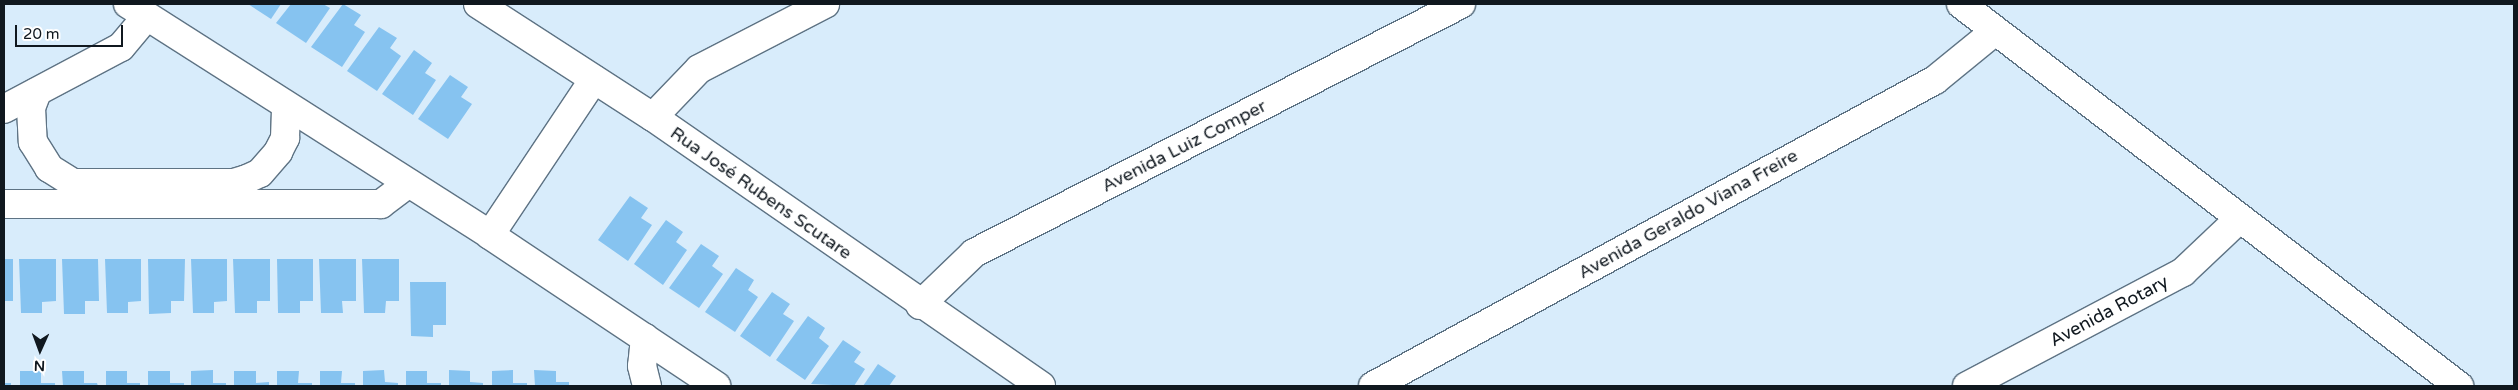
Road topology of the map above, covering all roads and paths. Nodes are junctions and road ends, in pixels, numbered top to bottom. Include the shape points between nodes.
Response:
1 (478, 4) edge
2 (825, 4) edge
3 (1461, 4) edge
4 (1961, 4) edge
5 (137, 10) edge
6 (1995, 31) junction
7 (594, 79) junction
8 (37, 92) junction
9 (286, 108) junction
10 (4, 109) edge
11 (652, 117) junction
12 (408, 184) junction
13 (4, 204) edge
14 (2238, 218) junction
15 (490, 235) junction
16 (920, 305) junction
17 (645, 338) junction
18 (647, 386) edge
19 (716, 386) edge
20 (1041, 386) edge
21 (1373, 386) edge
22 (1967, 386) edge
23 (2458, 386) edge

1 - 7 street, Rua José Rubens Scutare
2 - 11 street via 699,69
3 - 16 street, Avenida Luiz Comper via 974,253
4 - 6 street
5 - 8 street via 121,47
5 - 9 street
6 - 14 street
6 - 21 street, Avenida Geraldo Viana Freire via 1935,80
7 - 11 street, Rua José Rubens Scutare
7 - 15 street
8 - 9 street via 31,108 33,142 49,168 73,183 234,183 247,179 260,173 278,152 286,130
8 - 10 street
9 - 12 street
11 - 16 street, Rua José Rubens Scutare
12 - 13 street via 381,204
12 - 15 street
14 - 22 street, Avenida Rotary via 2183,272
14 - 23 street
15 - 17 street
16 - 20 street, Rua José Rubens Scutare
17 - 18 street via 642,366
17 - 19 street

